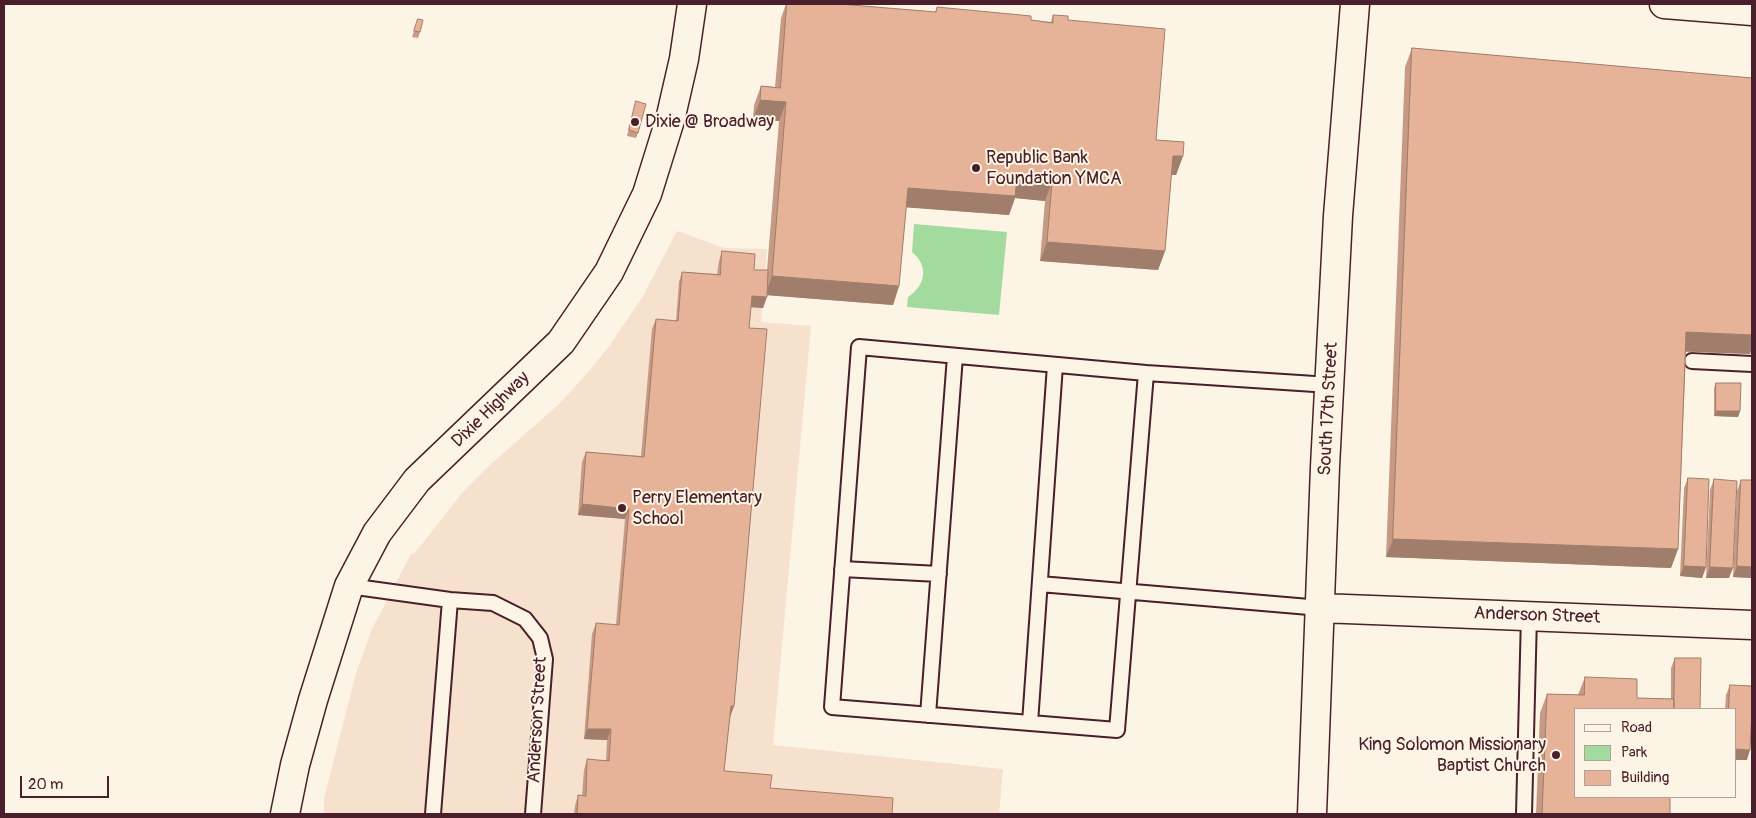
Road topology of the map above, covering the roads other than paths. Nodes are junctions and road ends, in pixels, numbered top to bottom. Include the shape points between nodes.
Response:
1 (692, 4) edge
2 (1355, 4) edge
3 (1675, 4) edge
4 (1752, 11) edge
5 (955, 356) junction
6 (1692, 361) dead end
7 (1752, 364) edge
8 (1055, 365) junction
9 (1146, 373) junction
10 (1330, 386) junction
11 (842, 569) junction
12 (939, 574) junction
13 (1040, 584) junction
14 (349, 586) junction
15 (1128, 592) junction
16 (450, 600) junction
17 (1321, 608) junction
18 (1529, 616) junction
19 (1752, 625) edge
20 (928, 715) junction
21 (1030, 723) junction
22 (285, 814) edge
23 (433, 814) edge
24 (533, 814) edge
25 (1312, 814) edge
26 (1524, 814) edge

1 - 14 street, Dixie Highway via 684,59 662,148 647,194 609,272 561,342 417,480 377,533
2 - 10 street, South 17th Street via 1338,216
3 - 4 street
5 - 8 lane
5 - 11 lane via 859,347
5 - 12 lane
6 - 7 lane
8 - 9 lane
8 - 13 lane
9 - 10 lane
9 - 15 lane
10 - 17 street, South 17th Street
11 - 12 lane
11 - 20 lane via 832,707
12 - 20 lane
13 - 15 lane
13 - 21 lane
14 - 16 lane, Anderson Street
14 - 22 street, Dixie Highway via 312,700
15 - 17 lane
15 - 21 lane via 1117,730
16 - 23 lane
16 - 24 lane, Anderson Street via 492,603 525,619 540,638 545,659
17 - 18 street, Anderson Street
17 - 25 street, South 17th Street
18 - 19 street, Anderson Street
18 - 26 lane
20 - 21 lane

